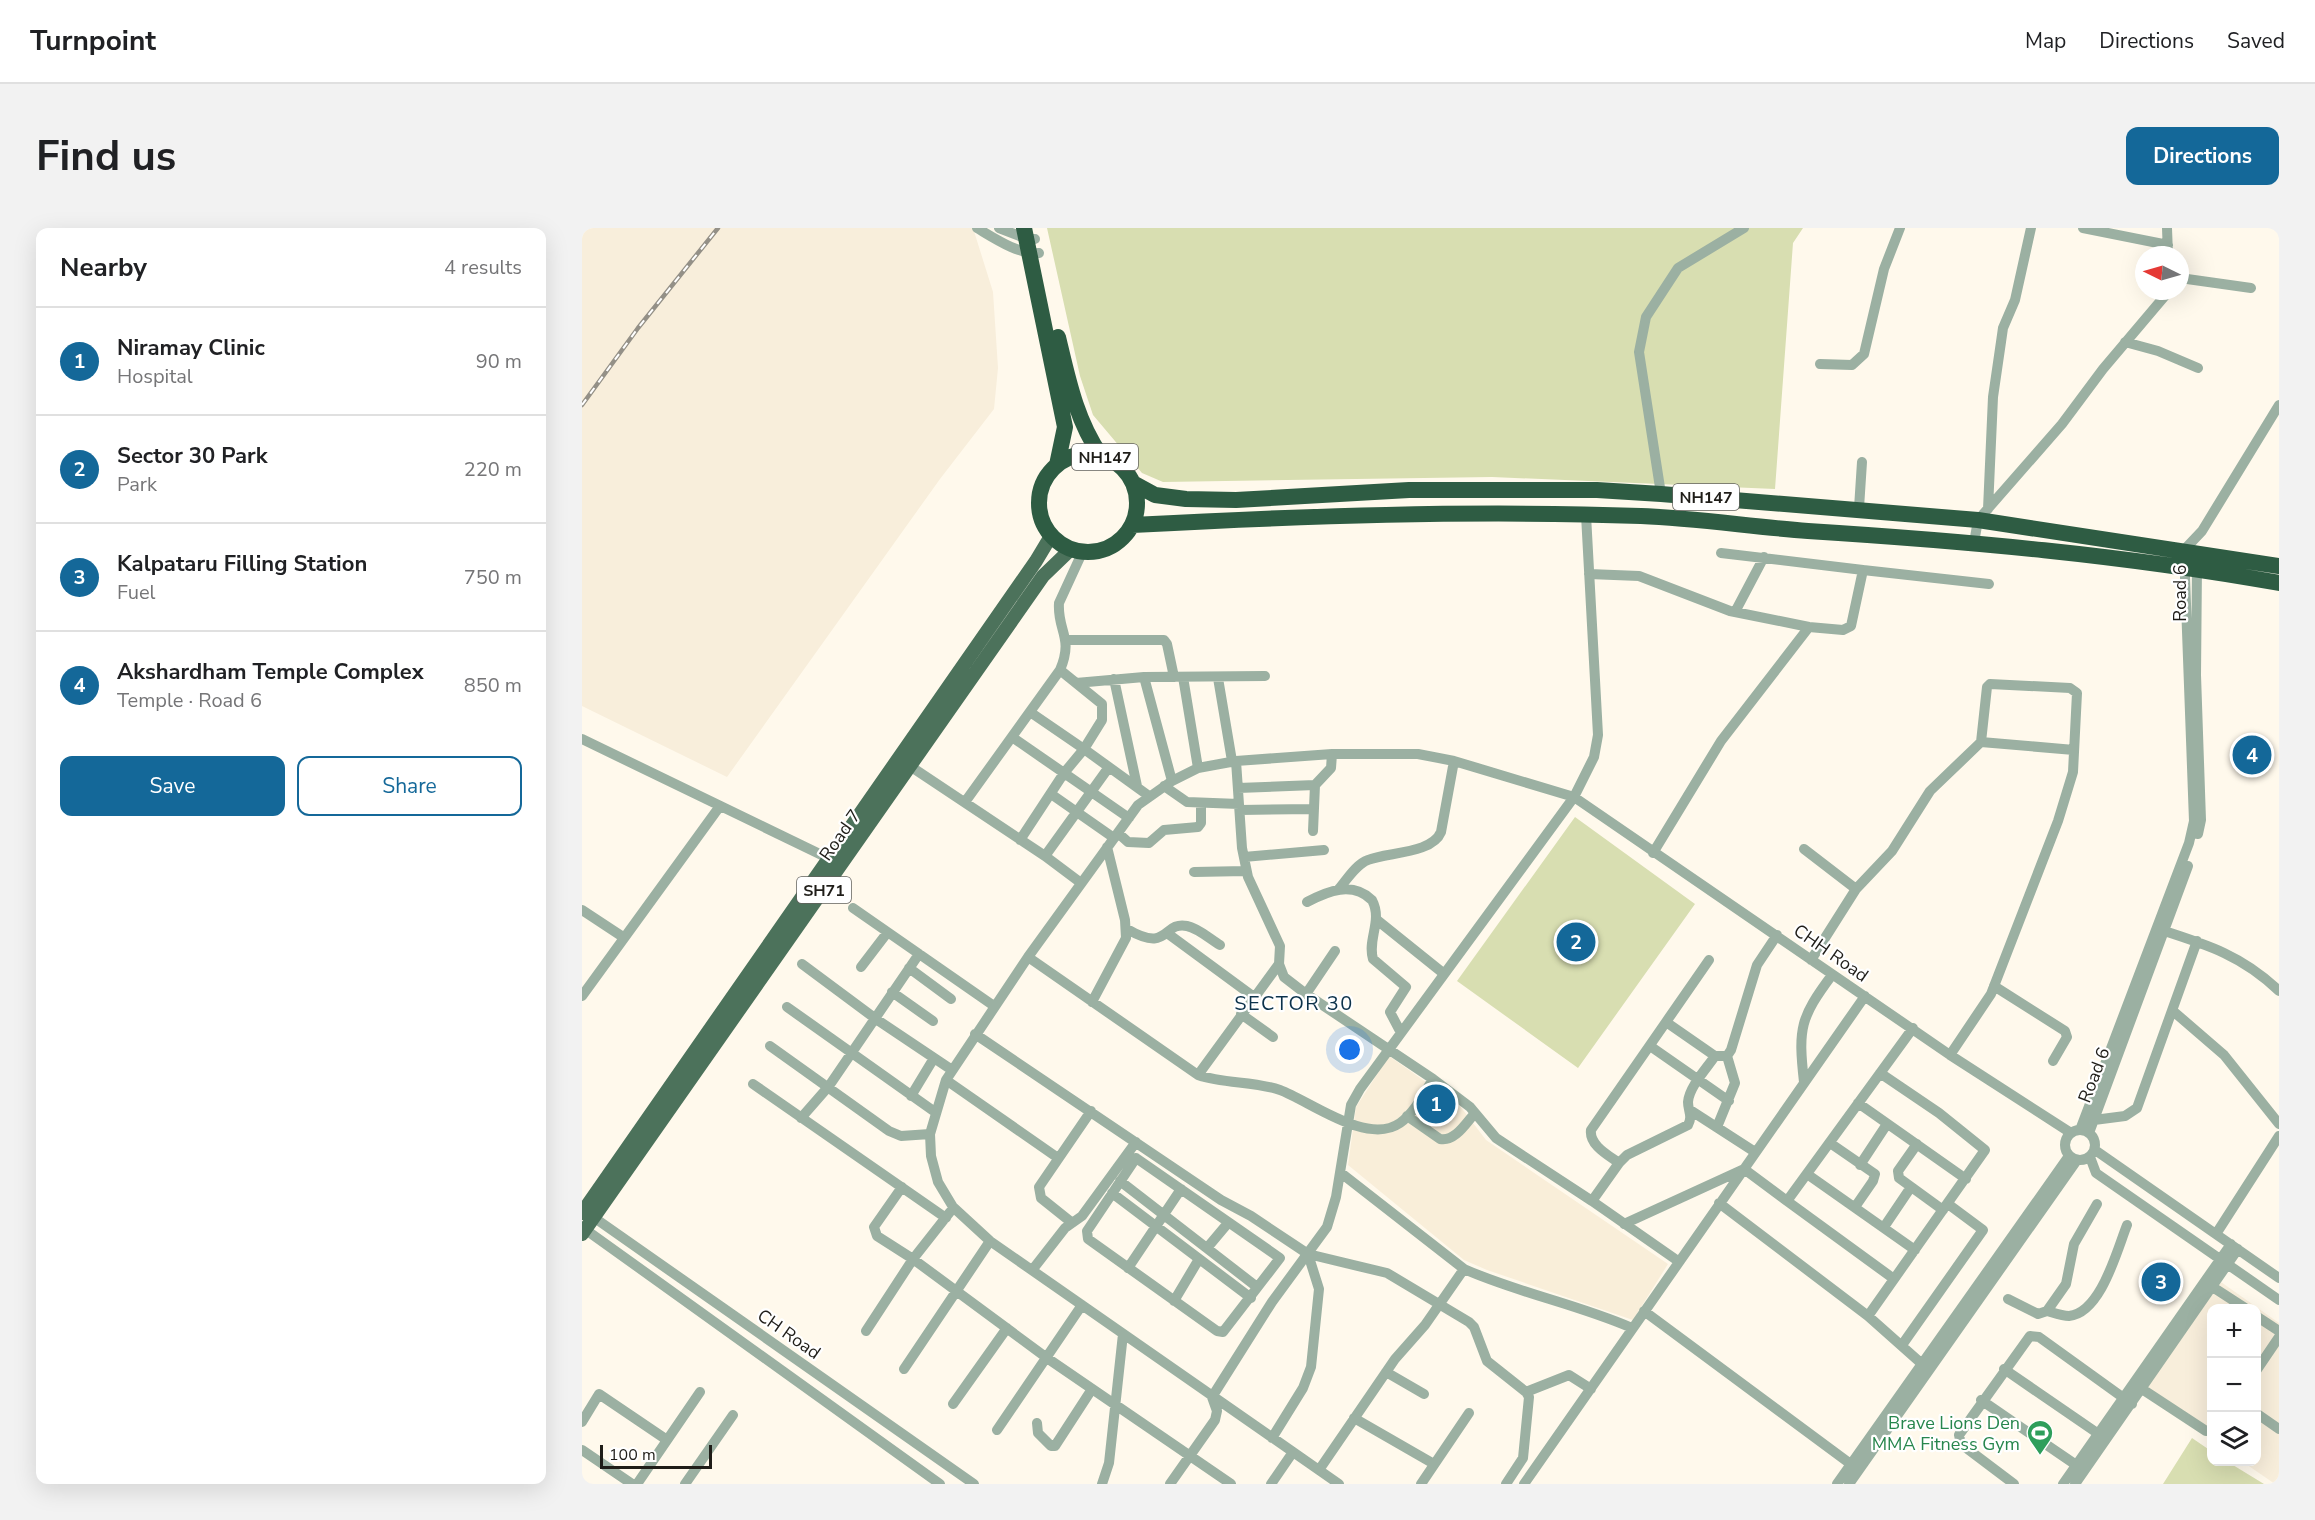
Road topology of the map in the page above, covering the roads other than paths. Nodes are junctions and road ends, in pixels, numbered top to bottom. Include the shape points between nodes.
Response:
1 (977, 228) edge
2 (999, 228) edge
3 (1744, 228) edge
4 (1900, 228) edge
5 (2031, 228) edge
6 (2083, 228) edge
7 (2167, 228) edge
8 (1031, 240) edge
9 (2153, 246) edge
10 (2168, 246) edge
11 (2189, 279) edge
12 (2251, 288) dead end
13 (2161, 300) edge
14 (2125, 342) junction
15 (1820, 364) dead end
16 (2198, 368) dead end
17 (2279, 405) edge
18 (1101, 456) junction
19 (1862, 462) dead end
20 (1057, 465) junction
21 (1133, 483) junction
22 (1661, 494) junction
23 (1859, 508) junction
24 (1586, 515) junction
25 (1983, 515) junction
26 (1132, 525) junction
27 (1051, 536) junction
28 (1974, 543) junction
29 (1076, 551) junction
30 (1721, 553) dead end
31 (2191, 556) junction
32 (1764, 557) junction
33 (2279, 566) edge
34 (1863, 570) junction
35 (1589, 574) junction
36 (1989, 584) dead end
37 (2279, 584) edge
38 (1735, 612) junction
39 (1809, 627) junction
40 (1067, 640) junction
41 (1060, 670) junction
42 (1265, 676) dead end
43 (1144, 677) junction
44 (1178, 677) junction
45 (1218, 678) junction
46 (1114, 679) junction
47 (1076, 682) junction
48 (1030, 712) junction
49 (1012, 737) junction
50 (582, 739) edge
51 (1981, 742) junction
52 (1084, 749) junction
53 (2074, 750) junction
54 (1332, 754) junction
55 (1234, 761) junction
56 (1454, 761) junction
57 (904, 762) junction
58 (1109, 767) junction
59 (1198, 768) junction
60 (1064, 772) junction
61 (1168, 783) junction
62 (1316, 785) junction
63 (1137, 786) junction
64 (1238, 788) junction
65 (1092, 791) junction
66 (1051, 794) junction
67 (1149, 796) junction
68 (1574, 797) junction
69 (965, 802) junction
70 (1201, 804) junction
71 (720, 806) junction
72 (1239, 807) junction
73 (1314, 809) junction
74 (1076, 812) junction
75 (1129, 818) junction
76 (1313, 831) dead end
77 (1113, 839) junction
78 (1020, 840) junction
79 (1804, 849) dead end
80 (1324, 850) dead end
81 (1653, 853) junction
82 (1045, 856) junction
83 (1244, 857) junction
84 (830, 858) junction
85 (1246, 870) junction
86 (1194, 872) dead end
87 (1081, 883) junction
88 (1338, 890) junction
89 (1856, 890) junction
90 (1307, 902) dead end
91 (852, 908) dead end
92 (582, 910) edge
93 (1377, 920) junction
94 (1127, 928) junction
95 (2162, 930) junction
96 (887, 933) junction
97 (1167, 933) junction
98 (1777, 935) junction
99 (624, 937) junction
100 (2198, 941) junction
101 (1220, 945) dead end
102 (1335, 951) dead end
103 (919, 954) junction
104 (1028, 957) junction
105 (1709, 960) dead end
106 (1811, 960) junction
107 (802, 964) dead end
108 (1279, 964) junction
109 (861, 967) dead end
110 (909, 968) junction
111 (1443, 973) junction
112 (1832, 975) junction
113 (1994, 986) junction
114 (2279, 991) edge
115 (892, 992) junction
116 (1306, 994) junction
117 (582, 996) edge
118 (1865, 996) junction
119 (1254, 997) junction
120 (951, 999) dead end
121 (1092, 1002) junction
122 (994, 1006) junction
123 (787, 1007) dead end
124 (2173, 1011) junction
125 (1241, 1014) junction
126 (876, 1019) junction
127 (933, 1022) dead end
128 (1666, 1022) junction
129 (1913, 1028) junction
130 (1400, 1031) junction
131 (975, 1034) junction
132 (1273, 1037) dead end
133 (770, 1046) dead end
134 (1650, 1046) junction
135 (1387, 1048) junction
136 (852, 1054) junction
137 (1950, 1055) junction
138 (1715, 1056) junction
139 (1727, 1056) junction
140 (934, 1059) junction
141 (2053, 1061) dead end
142 (1880, 1073) junction
143 (949, 1075) junction
144 (1198, 1075) junction
145 (1433, 1079) junction
146 (1700, 1080) junction
147 (1804, 1082) junction
148 (753, 1084) dead end
149 (829, 1086) junction
150 (911, 1095) junction
151 (1729, 1101) junction
152 (1858, 1103) junction
153 (1690, 1110) junction
154 (1092, 1111) junction
155 (935, 1112) junction
156 (1475, 1113) junction
157 (1407, 1116) junction
158 (801, 1118) junction
159 (2094, 1120) junction
160 (1347, 1124) junction
161 (1887, 1124) junction
162 (2279, 1124) edge
163 (1717, 1127) junction
164 (2080, 1132) junction
165 (930, 1134) junction
166 (2279, 1136) edge
167 (1136, 1142) junction
168 (1830, 1143) junction
169 (1917, 1144) junction
170 (1755, 1152) junction
171 (2092, 1153) junction
172 (1058, 1158) junction
173 (2073, 1158) junction
174 (1619, 1163) junction
175 (1860, 1165) junction
176 (1743, 1169) junction
177 (1341, 1173) junction
178 (1808, 1174) junction
179 (1966, 1179) junction
180 (1114, 1186) junction
181 (902, 1187) junction
182 (1911, 1187) junction
183 (1181, 1189) junction
184 (1592, 1201) junction
185 (1787, 1201) junction
186 (1719, 1203) junction
187 (2097, 1204) dead end
188 (1856, 1206) junction
189 (953, 1207) junction
190 (1946, 1207) junction
191 (587, 1214) edge
192 (1164, 1215) junction
193 (946, 1218) junction
194 (1071, 1222) junction
195 (1228, 1223) junction
196 (1624, 1224) junction
197 (2127, 1225) dead end
198 (1155, 1227) junction
199 (1884, 1227) junction
200 (583, 1230) edge
201 (2216, 1234) junction
202 (990, 1241) junction
203 (2235, 1247) junction
204 (1207, 1248) junction
205 (1915, 1250) junction
206 (1308, 1254) junction
207 (913, 1259) junction
208 (1199, 1259) junction
209 (1678, 1261) junction
210 (2224, 1262) junction
211 (2279, 1263) edge
212 (1128, 1268) junction
213 (1033, 1269) junction
214 (1464, 1269) junction
215 (2275, 1276) edge
216 (1894, 1279) junction
217 (2209, 1284) junction
218 (957, 1292) junction
219 (1254, 1293) junction
220 (2008, 1299) dead end
221 (2279, 1300) edge
222 (1174, 1301) junction
223 (1441, 1303) junction
224 (2239, 1304) edge
225 (1082, 1305) junction
226 (1269, 1307) junction
227 (1644, 1311) junction
228 (2047, 1311) junction
229 (1868, 1316) junction
230 (2261, 1319) edge
231 (1007, 1328) junction
232 (1632, 1328) junction
233 (866, 1331) dead end
234 (2279, 1331) edge
235 (1123, 1334) junction
236 (2279, 1337) edge
237 (1902, 1345) junction
238 (1047, 1358) junction
239 (1922, 1364) junction
240 (2261, 1364) edge
241 (904, 1369) dead end
242 (2004, 1369) junction
243 (1386, 1372) junction
244 (1092, 1389) junction
245 (1591, 1389) junction
246 (2142, 1389) junction
247 (700, 1392) dead end
248 (1526, 1392) junction
249 (1424, 1394) dead end
250 (1212, 1397) junction
251 (1981, 1400) junction
252 (2128, 1401) junction
253 (953, 1404) dead end
254 (1115, 1404) junction
255 (1469, 1413) dead end
256 (733, 1415) dead end
257 (2261, 1416) edge
258 (1354, 1418) junction
259 (582, 1422) edge
260 (1037, 1423) dead end
261 (2279, 1429) edge
262 (997, 1430) dead end
263 (2207, 1431) edge
264 (2102, 1437) junction
265 (1272, 1438) junction
266 (667, 1440) junction
267 (582, 1450) edge
268 (1293, 1452) junction
269 (1190, 1456) junction
270 (1434, 1464) junction
271 (1855, 1468) junction
272 (2080, 1468) junction
273 (1319, 1470) junction
274 (632, 1484) edge
275 (637, 1484) edge
276 (685, 1484) edge
277 (940, 1484) edge
278 (974, 1484) edge
279 (1102, 1484) edge
280 (1170, 1484) edge
281 (1232, 1484) edge
282 (1271, 1484) edge
283 (1339, 1484) edge
284 (1421, 1484) edge
285 (1506, 1484) edge
286 (1524, 1484) edge
287 (1837, 1484) edge
288 (1849, 1484) edge
289 (2014, 1484) edge
290 (2063, 1484) edge
291 (2075, 1484) edge

1 - 8 street
2 - 8 street
3 - 22 street via 1678,268 1646,317 1639,352
4 - 15 street via 1884,268 1864,354 1852,365
5 - 25 street via 2015,300 2003,328
6 - 9 street
7 - 10 street
8 - 18 highway, NH147 via 1070,390 1082,423
8 - 20 highway, NH147 via 1065,427
11 - 12 street
13 - 14 street
14 - 16 street
14 - 25 street via 2062,424
17 - 31 street
18 - 20 highway, NH147 via 1076,456
18 - 21 highway, NH147 via 1118,464
19 - 23 street
20 - 27 highway, NH147 via 1043,483 1039,497 1039,512
21 - 22 highway, NH147 via 1155,495 1236,500 1409,490
21 - 26 highway, NH147 via 1137,501
22 - 23 highway, NH147
23 - 25 highway, NH147
24 - 26 highway, NH147 via 1325,516
24 - 28 highway, NH147 via 1643,516
24 - 35 street
25 - 28 street
25 - 31 highway, NH147
26 - 29 highway via 1111,547 1099,552
27 - 29 highway, NH147
27 - 57 main road, Road 7 / SH71
28 - 31 highway, NH147
29 - 40 street via 1059,603
29 - 57 main road, Road 7 / SH71 via 1043,576
30 - 32 street
31 - 33 highway, NH147
31 - 37 highway, NH147
31 - 95 street, Road 6 via 2201,820
32 - 34 street
32 - 38 street
34 - 36 street
34 - 39 street via 1851,626 1843,630
35 - 38 street via 1639,576
35 - 68 street via 1598,735 1594,757
38 - 39 street
39 - 81 street via 1721,741
40 - 41 street
40 - 44 street via 1164,640
41 - 47 street
41 - 48 street
42 - 45 street
43 - 44 street
43 - 46 street
43 - 61 street
44 - 45 street
44 - 59 street
45 - 55 street
46 - 47 street
46 - 63 street
47 - 52 street via 1102,704 1104,711
48 - 49 street
48 - 52 street
49 - 60 street
49 - 69 street
50 - 71 street
51 - 53 street
51 - 53 street via 1990,684 2070,688 2077,693
51 - 89 street via 1930,791 1892,851
52 - 58 street
52 - 60 street
53 - 113 street via 2073,772 2058,820
54 - 55 street, CHH Road
54 - 56 street, CHH Road via 1418,754
54 - 62 street via 1331,768
55 - 59 street, CHH Road
55 - 64 street
56 - 68 street, CHH Road
56 - 88 street via 1439,837 1404,853 1366,861
57 - 69 street
57 - 84 main road, Road 7 / SH71
57 - 191 main road, Road 7 / SH71
58 - 63 street
58 - 65 street
59 - 61 street, CHH Road
60 - 65 street
60 - 66 street
61 - 67 street, CHH Road
61 - 70 street via 1182,800
62 - 64 street
62 - 73 street
63 - 67 street
64 - 72 street
65 - 74 street
65 - 75 street
66 - 74 street
66 - 78 street
67 - 75 street, CHH Road
68 - 81 street, CHH Road
68 - 111 street
69 - 78 street
70 - 72 street
70 - 77 street via 1202,823 1198,827 1164,830 1149,843
71 - 84 street
71 - 99 street
72 - 73 street
72 - 83 street
73 - 76 street
74 - 77 street
74 - 82 street
75 - 77 street, CHH Road
77 - 87 street, CHH Road
77 - 94 street
78 - 82 street
79 - 89 street
80 - 83 street
81 - 98 street, CHH Road
82 - 87 street
83 - 85 street
84 - 191 main road, Road 7 / SH71
85 - 86 street
85 - 108 street via 1280,946
87 - 104 street, CHH Road
88 - 90 street
88 - 93 street via 1368,897 1374,904
89 - 106 street
91 - 96 street
92 - 99 street
93 - 111 street
93 - 130 street via 1373,959 1406,987 1390,1012
94 - 97 street via 1148,939
94 - 121 street via 1123,949
95 - 100 street
95 - 159 street, Road 6
95 - 164 street, Road 6
96 - 103 street
96 - 109 street
97 - 101 street via 1189,926
97 - 119 street
98 - 106 street, CHH Road
98 - 139 street via 1757,965
99 - 117 street
100 - 114 street via 2244,962
100 - 124 street
102 - 116 street
103 - 110 street
103 - 122 street
104 - 121 street
104 - 122 street, CHH Road
105 - 128 street
106 - 112 street, CHH Road
107 - 126 street
108 - 116 street via 1284,977
108 - 119 street
110 - 115 street
110 - 120 street
111 - 130 street
112 - 118 street, CHH Road
112 - 147 street via 1803,1020 1800,1044
113 - 137 street
113 - 141 street via 2065,1031 2067,1037
115 - 126 street
115 - 127 street
116 - 135 street
118 - 129 street, CHH Road
118 - 147 street
119 - 125 street
121 - 144 street
122 - 131 street, CHH Road
123 - 136 street
124 - 159 street via 2137,1108 2125,1116
124 - 162 street via 2224,1055
125 - 132 street
125 - 144 street
126 - 136 street
126 - 140 street
128 - 134 street
128 - 138 street
129 - 137 street, CHH Road
129 - 142 street
130 - 135 street
131 - 143 street, CHH Road
131 - 154 street
133 - 149 street
134 - 146 street
134 - 174 street via 1591,1130 1594,1143
135 - 145 street
135 - 160 street via 1351,1105
136 - 149 street
136 - 150 street
137 - 164 street, CHH Road
138 - 139 street
138 - 146 street
139 - 151 street via 1735,1083
140 - 143 street
140 - 150 street
142 - 152 street
142 - 179 street via 1984,1146 1984,1155
143 - 155 street, CHH Road
143 - 172 street
144 - 160 street via 1221,1083 1278,1089
145 - 156 street
145 - 157 street
146 - 151 street
146 - 153 street via 1691,1094
147 - 170 street
148 - 158 street
149 - 158 street
149 - 165 street via 895,1135
150 - 155 street
151 - 163 street
152 - 161 street
152 - 168 street
153 - 163 street
153 - 174 street via 1688,1125 1627,1155
154 - 167 street
154 - 172 street
155 - 165 street, CHH Road
156 - 157 street via 1446,1140
156 - 184 street via 1496,1138
157 - 160 street via 1384,1129
158 - 181 street
159 - 164 street, Road 6
160 - 177 street
161 - 169 street
161 - 175 street
163 - 170 street
164 - 171 street via 2095,1141
164 - 173 street via 2065,1146
165 - 189 street, CHH Road via 938,1182
166 - 201 street
167 - 180 street
167 - 206 street
168 - 175 street
168 - 178 street
169 - 179 street
169 - 182 street via 1898,1171 1899,1178
170 - 176 street
171 - 173 street
171 - 201 street
171 - 210 street via 2096,1173
172 - 194 street via 1038,1193
173 - 239 street
173 - 271 street
174 - 184 street
175 - 188 street via 1875,1174 1875,1178
176 - 185 street
176 - 186 street
176 - 196 street
177 - 206 street via 1327,1227
177 - 214 street
178 - 185 street
178 - 188 street
179 - 190 street
180 - 183 street via 1136,1158
180 - 192 street
180 - 194 street
180 - 198 street
180 - 212 street via 1087,1236
181 - 193 street
181 - 207 street via 874,1232
182 - 190 street
182 - 199 street
183 - 192 street
183 - 195 street
184 - 196 street
185 - 216 street
186 - 209 street
186 - 229 street
187 - 228 street via 2074,1244 2066,1284
188 - 199 street
189 - 193 street
189 - 202 street, CHH Road
190 - 205 street
190 - 237 street via 1983,1230
191 - 200 main road, Road 7 / SH71
191 - 278 street, CH Road
192 - 198 street
192 - 204 street
193 - 207 street
194 - 213 street
195 - 204 street
195 - 219 street via 1280,1258
196 - 209 street
197 - 228 street via 2100,1292 2090,1305 2070,1316
198 - 208 street
198 - 212 street
199 - 205 street
200 - 277 street, CH Road
201 - 203 street
202 - 213 street, CHH Road
202 - 218 street
203 - 210 street
203 - 215 street
204 - 219 street
205 - 216 street
206 - 223 street via 1387,1273
206 - 226 street
206 - 265 street via 1319,1289 1311,1367 1303,1388
207 - 218 street
207 - 233 street
208 - 219 street
208 - 222 street
209 - 227 street
210 - 217 street
210 - 221 street
211 - 215 street
212 - 222 street
213 - 225 street, CHH Road
214 - 223 street
214 - 232 street
216 - 229 street
217 - 224 street
217 - 246 street
217 - 252 street
218 - 231 street
218 - 241 street
219 - 222 street via 1223,1332
219 - 226 street
220 - 228 street via 2038,1314
223 - 243 street
223 - 248 street via 1474,1327 1486,1361
225 - 235 street, CHH Road
225 - 238 street
226 - 250 street
227 - 232 street
227 - 271 street
229 - 237 street
230 - 234 street
231 - 238 street
231 - 253 street
232 - 245 street
235 - 250 street, CHH Road
235 - 254 street
236 - 240 street
237 - 239 street
238 - 244 street
238 - 262 street
239 - 271 street
242 - 251 street
242 - 252 street via 2034,1335
242 - 264 street
243 - 249 street
243 - 258 street
244 - 254 street
244 - 260 street via 1055,1446 1038,1433
245 - 248 street via 1569,1375
245 - 286 street
246 - 252 street
246 - 263 street
247 - 266 street
248 - 285 street via 1529,1403 1523,1458
250 - 265 street, CHH Road
250 - 269 street via 1217,1411 1215,1420
251 - 272 street
251 - 289 street via 1958,1440
252 - 264 street
254 - 269 street
254 - 279 street via 1109,1463
255 - 270 street
256 - 276 street
257 - 261 street
258 - 270 street
258 - 273 street
259 - 266 street via 599,1394
264 - 272 street
265 - 268 street, CHH Road
266 - 275 street
267 - 274 street
268 - 273 street, CHH Road
268 - 282 street
269 - 280 street
269 - 281 street
270 - 284 street
271 - 287 street
271 - 288 street
272 - 290 street
272 - 291 street
273 - 283 street, CHH Road

